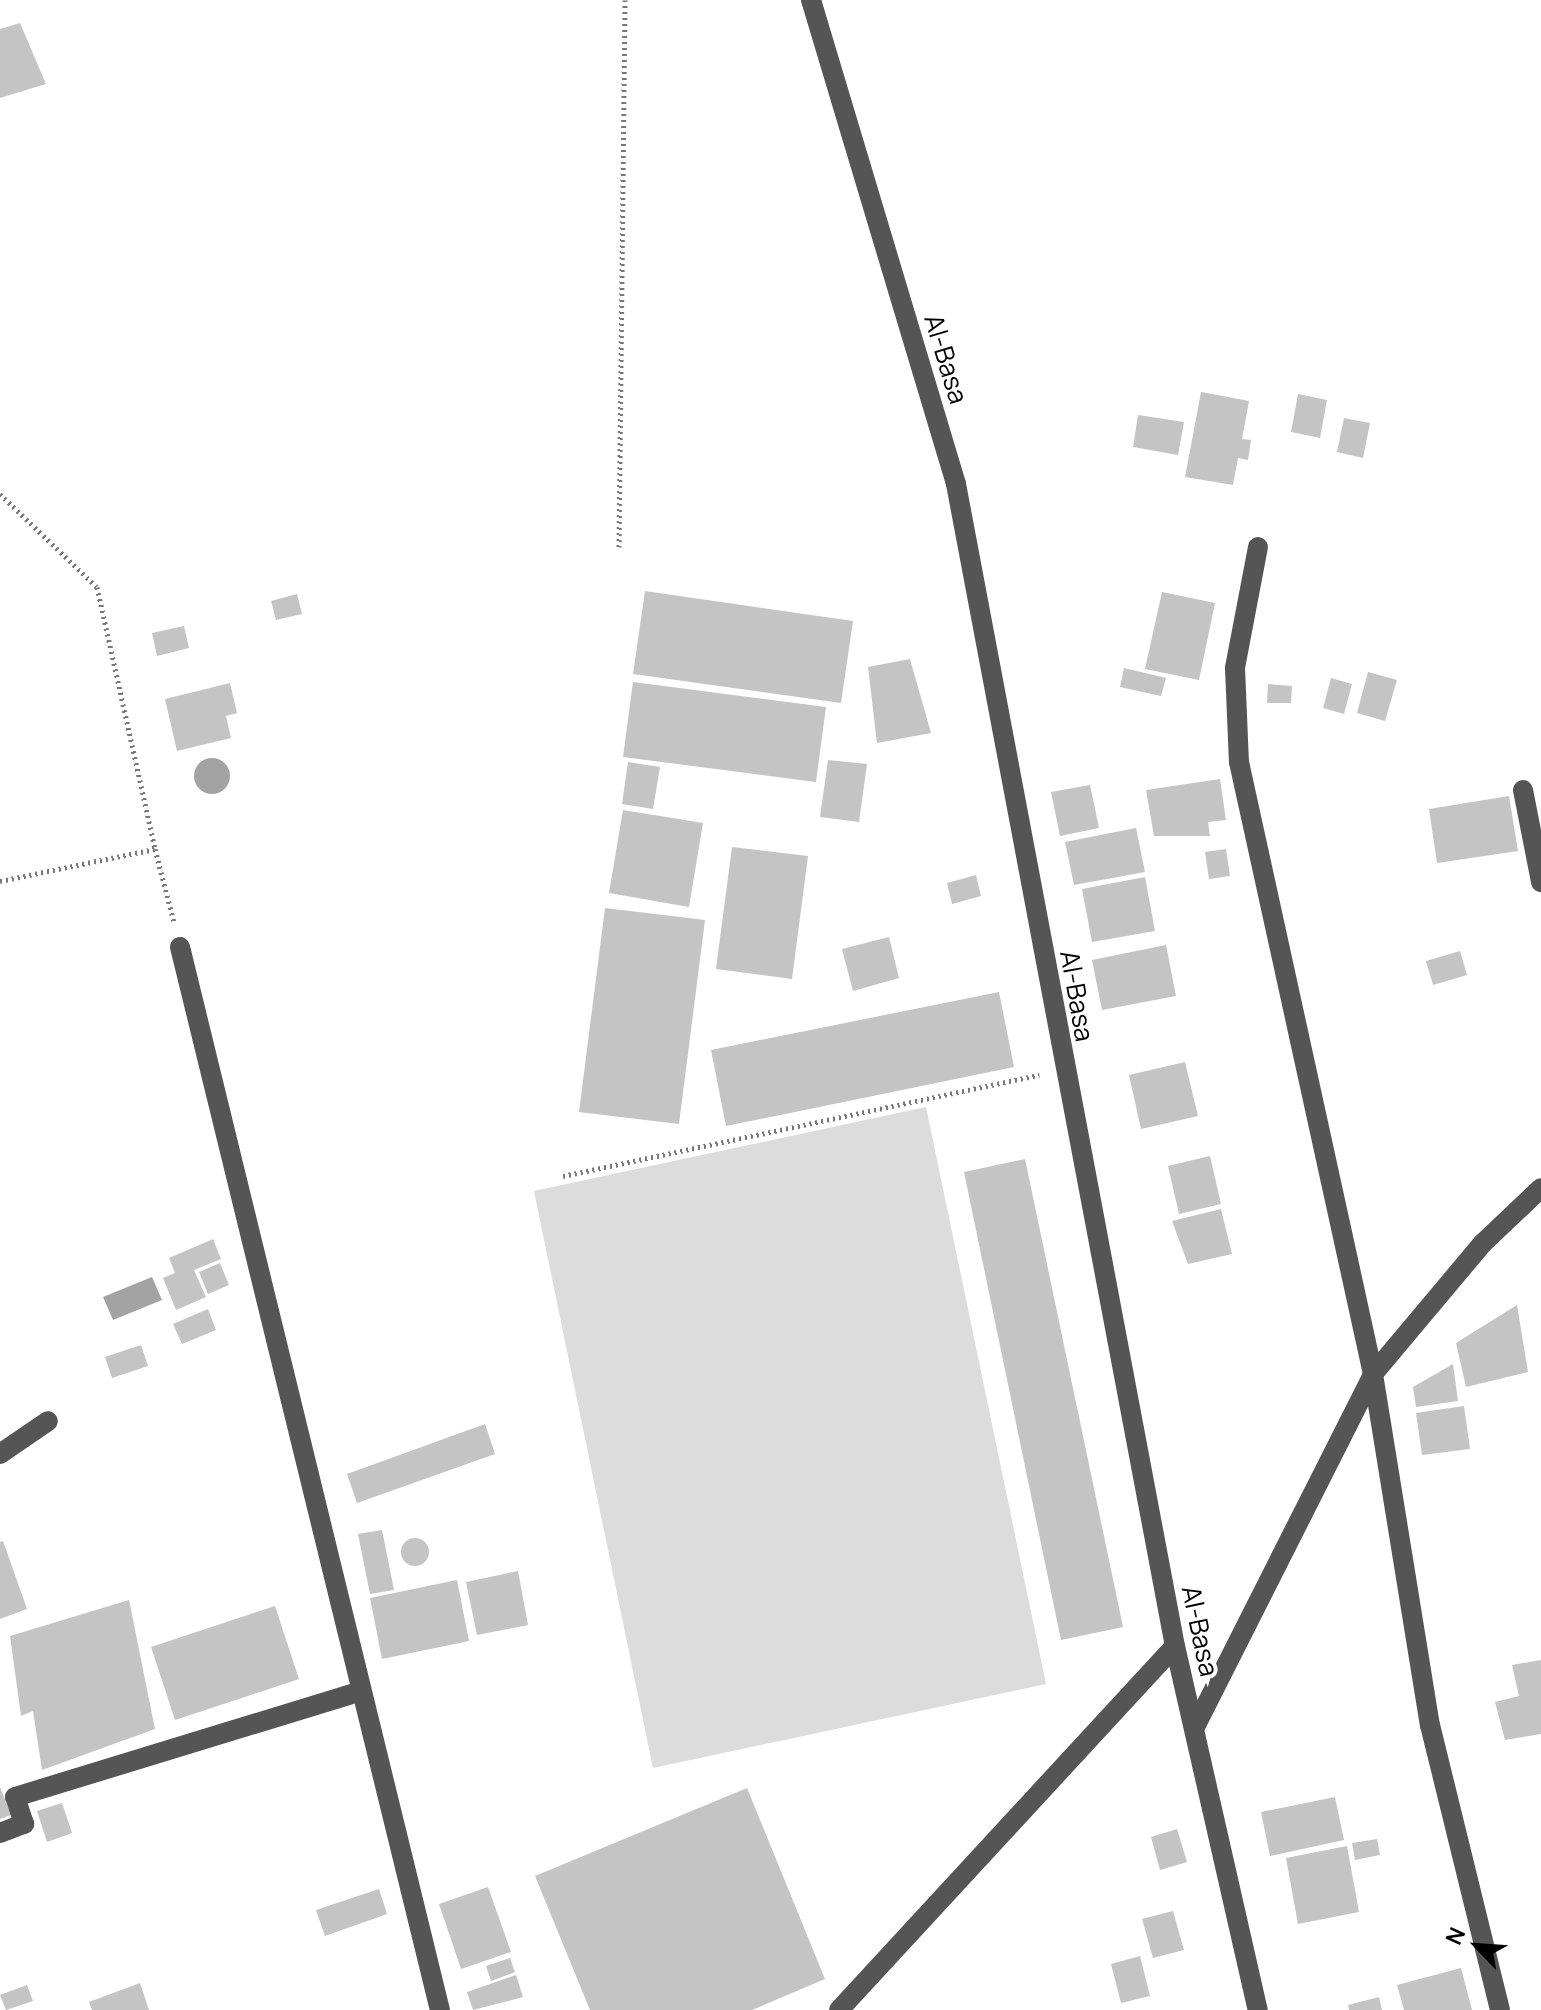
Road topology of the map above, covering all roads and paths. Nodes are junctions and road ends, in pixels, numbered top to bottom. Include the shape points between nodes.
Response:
1 (625, 0) edge
2 (811, 0) edge
3 (0, 494) edge
4 (619, 547) dead end
5 (1258, 547) dead end
6 (1523, 790) dead end
7 (155, 849) junction
8 (0, 881) edge
9 (1541, 882) edge
10 (180, 947) joint
11 (1064, 1070) junction
12 (563, 1176) dead end
13 (1541, 1188) edge
14 (1373, 1374) junction
15 (48, 1421) dead end
16 (0, 1454) edge
17 (1175, 1646) junction
18 (361, 1691) junction
19 (1195, 1727) junction
20 (0, 1833) edge
21 (440, 2010) edge
22 (839, 2010) edge
23 (1258, 2010) edge
24 (1500, 2010) edge

1 - 4 path
2 - 11 street, Al-Basa via 956,484
3 - 7 path via 97,587
5 - 14 street via 1235,668 1239,762
6 - 9 street
7 - 8 path
7 - 10 path
10 - 18 street
11 - 12 path
11 - 17 street, Al-Basa
13 - 14 street via 1482,1244
14 - 19 street
14 - 24 street via 1430,1725
15 - 16 street
17 - 19 street, Al-Basa
17 - 22 street
18 - 20 street via 15,1797 24,1824
18 - 21 street
19 - 23 street, Al-Basa

